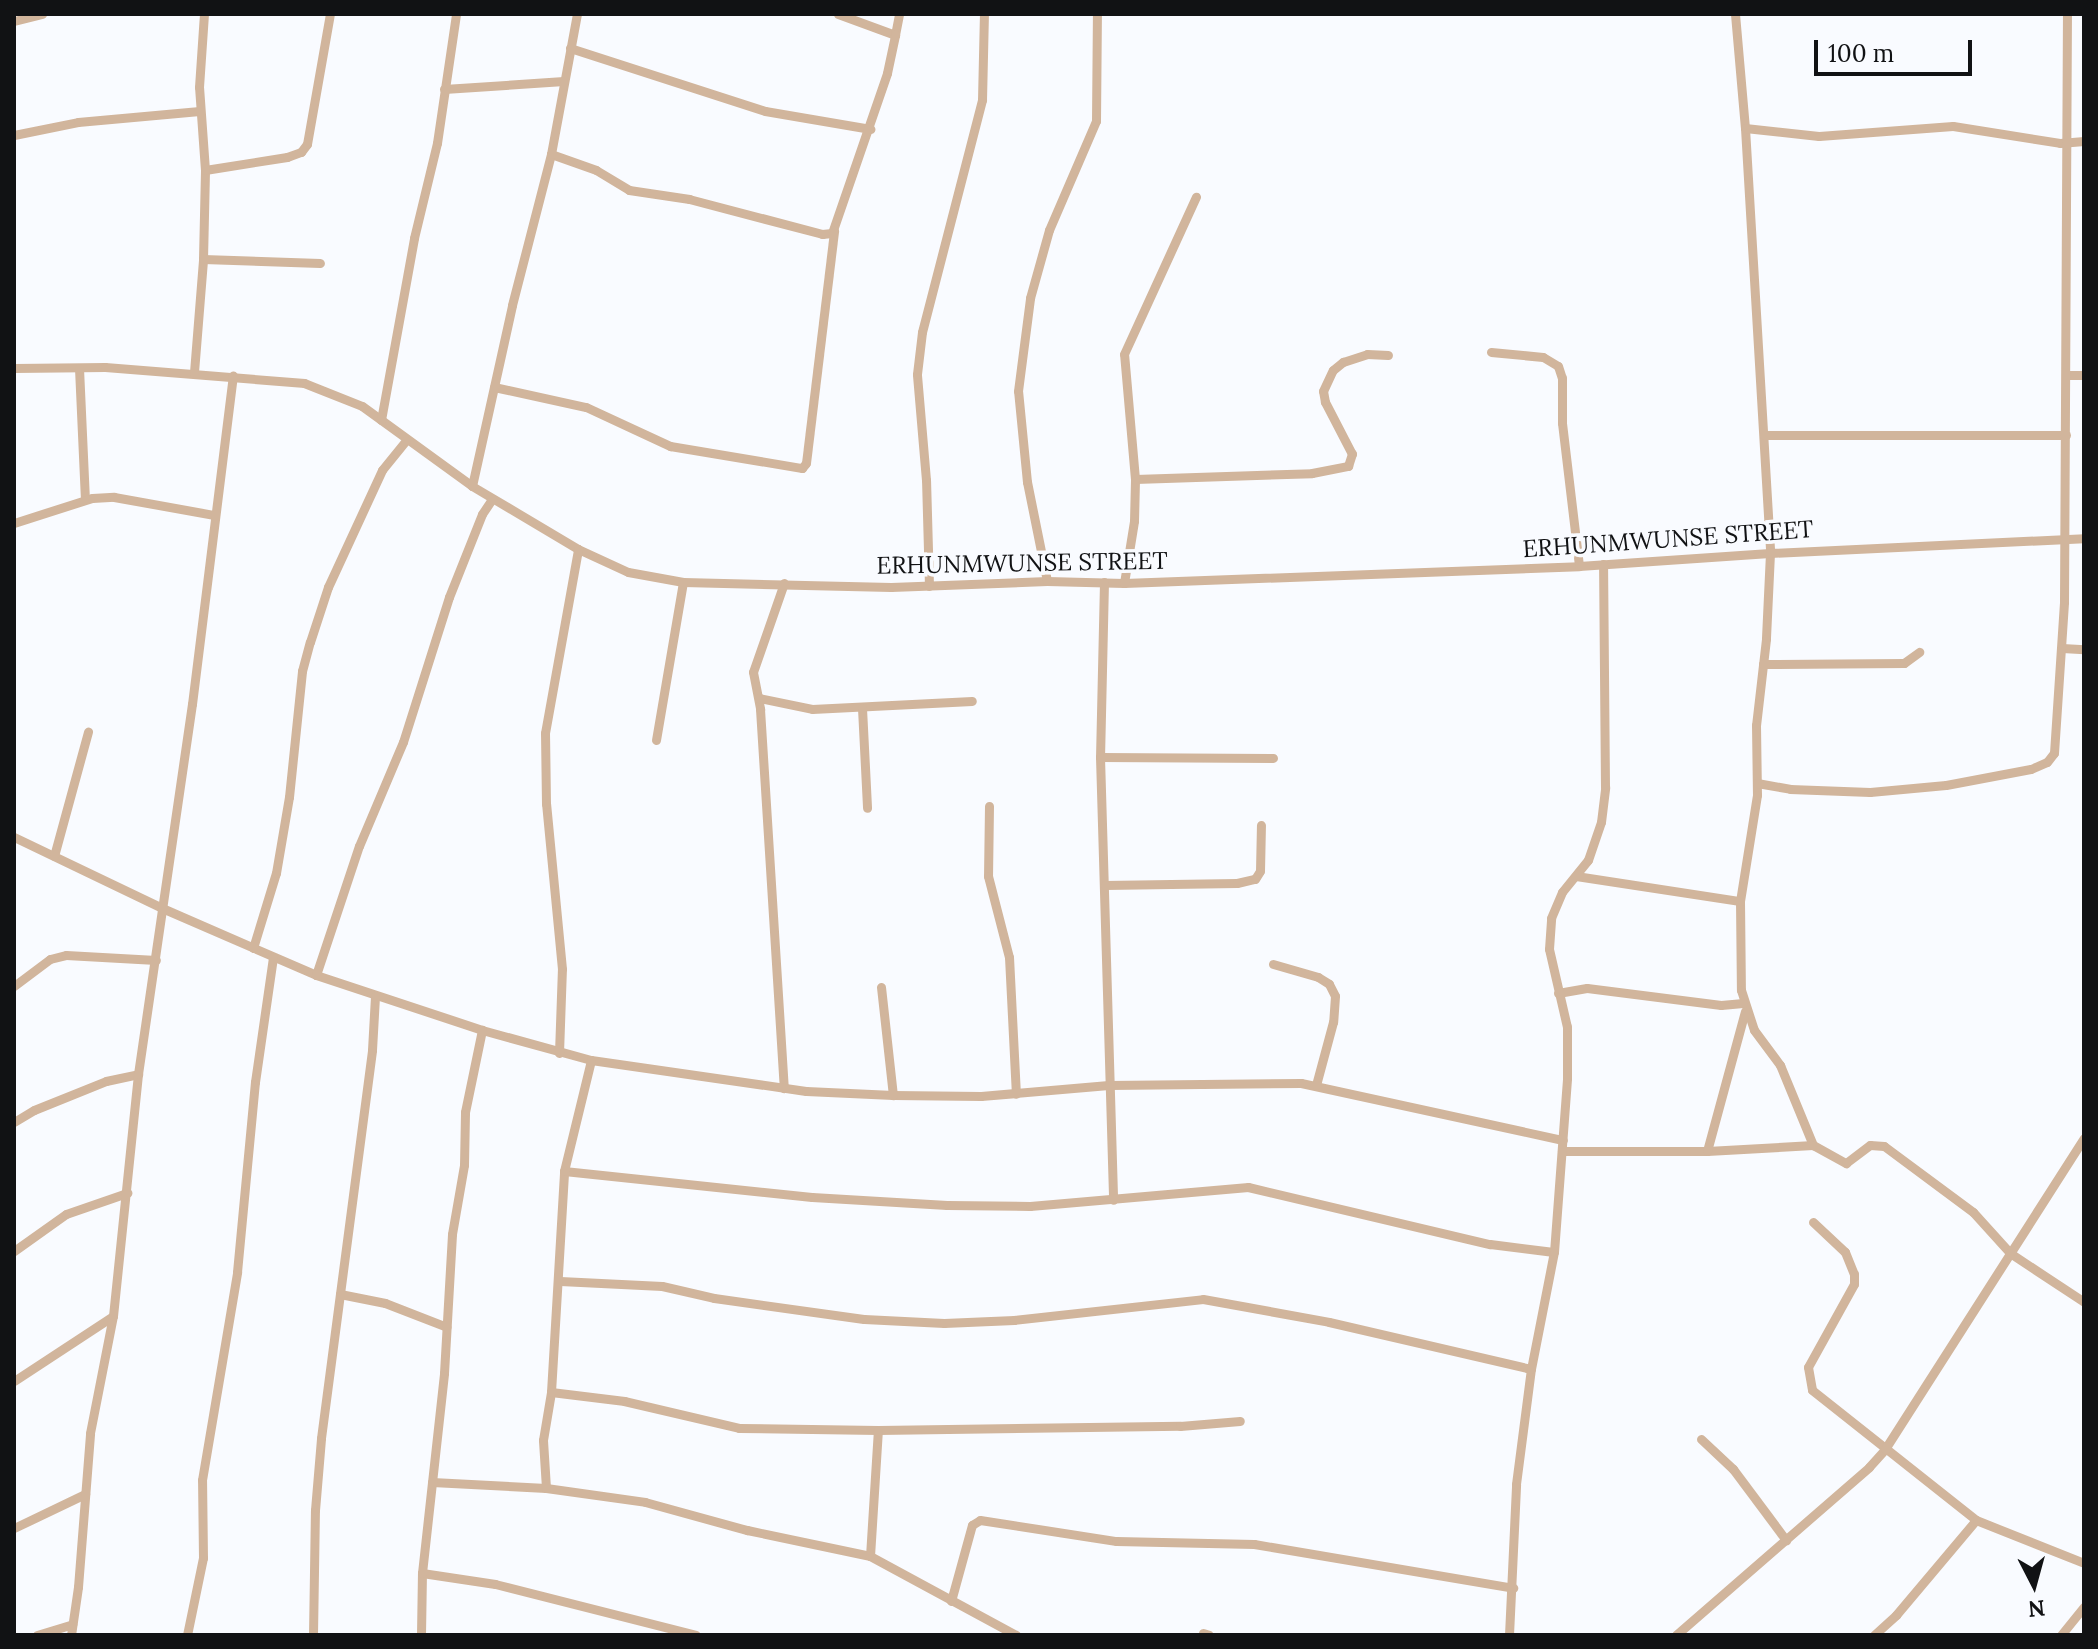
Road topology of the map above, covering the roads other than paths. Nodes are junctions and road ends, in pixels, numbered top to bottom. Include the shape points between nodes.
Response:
1 (42, 14) edge
2 (204, 14) edge
3 (330, 14) edge
4 (456, 14) edge
5 (577, 14) edge
6 (838, 14) edge
7 (899, 14) edge
8 (984, 14) edge
9 (1097, 14) edge
10 (1735, 14) edge
11 (2067, 14) edge
12 (14, 21) edge
13 (895, 35) junction
14 (570, 48) junction
15 (564, 81) junction
16 (444, 89) junction
17 (200, 111) junction
18 (1745, 128) junction
19 (870, 129) junction
20 (14, 135) edge
21 (2084, 141) edge
22 (2065, 142) junction
23 (551, 154) junction
24 (205, 170) junction
25 (1196, 197) dead end
26 (834, 231) junction
27 (203, 259) junction
28 (320, 263) dead end
29 (1491, 352) dead end
30 (1388, 355) dead end
31 (14, 368) edge
32 (79, 368) junction
33 (194, 372) junction
34 (2067, 375) junction
35 (2084, 375) edge
36 (233, 376) junction
37 (494, 387) junction
38 (381, 420) junction
39 (1764, 435) junction
40 (2066, 435) junction
41 (406, 440) junction
42 (1135, 479) junction
43 (472, 486) junction
44 (85, 498) junction
45 (492, 499) junction
46 (214, 515) junction
47 (14, 523) edge
48 (2063, 538) junction
49 (2084, 538) edge
50 (578, 549) junction
51 (1770, 553) junction
52 (1603, 564) junction
53 (1579, 566) junction
54 (1047, 581) junction
55 (683, 582) junction
56 (1104, 582) junction
57 (784, 583) junction
58 (1124, 583) junction
59 (929, 586) junction
60 (2062, 648) junction
61 (2084, 649) edge
62 (1919, 652) dead end
63 (1763, 664) junction
64 (759, 698) junction
65 (972, 701) dead end
66 (862, 708) junction
67 (88, 732) dead end
68 (656, 740) dead end
69 (1100, 757) junction
70 (1273, 758) dead end
71 (1757, 783) junction
72 (989, 806) dead end
73 (867, 808) dead end
74 (1261, 825) dead end
75 (14, 837) edge
76 (54, 856) junction
77 (1576, 876) junction
78 (1105, 885) junction
79 (1740, 901) junction
80 (162, 908) junction
81 (253, 948) junction
82 (273, 957) junction
83 (156, 960) junction
84 (1273, 964) dead end
85 (316, 975) junction
86 (14, 986) edge
87 (881, 987) dead end
88 (1558, 993) junction
89 (375, 996) junction
90 (1744, 1007) junction
91 (482, 1030) junction
92 (559, 1053) junction
93 (591, 1060) junction
94 (138, 1074) junction
95 (1109, 1085) junction
96 (1316, 1085) junction
97 (784, 1088) junction
98 (1016, 1094) junction
99 (893, 1095) junction
100 (14, 1122) edge
101 (2084, 1138) edge
102 (1562, 1145) junction
103 (1813, 1145) junction
104 (1707, 1151) junction
105 (564, 1171) junction
106 (127, 1193) junction
107 (1113, 1200) junction
108 (1813, 1222) dead end
109 (14, 1251) edge
110 (1554, 1252) junction
111 (2010, 1253) junction
112 (560, 1281) junction
113 (340, 1294) junction
114 (2084, 1302) edge
115 (113, 1316) junction
116 (447, 1327) junction
117 (1531, 1369) junction
118 (14, 1381) edge
119 (551, 1392) junction
120 (1240, 1421) dead end
121 (878, 1430) junction
122 (1701, 1439) dead end
123 (1885, 1449) junction
124 (432, 1482) junction
125 (546, 1488) junction
126 (85, 1494) junction
127 (1976, 1520) junction
128 (14, 1528) edge
129 (1786, 1540) junction
130 (870, 1556) junction
131 (2084, 1563) edge
132 (422, 1573) junction
133 (1513, 1588) junction
134 (951, 1601) junction
135 (2084, 1607) edge
136 (72, 1630) edge
137 (37, 1635) edge
138 (187, 1635) edge
139 (313, 1635) edge
140 (421, 1635) edge
141 (696, 1635) edge
142 (1016, 1635) edge
143 (1509, 1635) edge
144 (1676, 1635) edge
145 (1874, 1635) edge
146 (2061, 1635) edge

1 - 12 street
2 - 17 street
3 - 24 street via 307,144 301,152
4 - 16 street
5 - 14 street
6 - 13 street
7 - 13 street
8 - 59 street via 982,100 922,332 917,374
9 - 54 street via 1096,121 1049,230 1030,298 1018,391 1031,509
10 - 18 street
11 - 22 street
13 - 19 street
14 - 15 street
14 - 19 street via 765,111
15 - 16 street
15 - 23 street
16 - 38 street
17 - 20 street via 78,122
17 - 24 street
18 - 22 street via 1819,136 1953,126
18 - 39 street
19 - 26 street
21 - 22 street
22 - 34 street
23 - 26 street via 596,170 629,190 689,199 822,234
23 - 37 street
24 - 27 street
25 - 42 street via 1124,354
26 - 37 street via 802,468 670,446 586,407
27 - 28 street
27 - 33 street
29 - 53 street via 1543,357 1558,366
30 - 42 street via 1367,354 1343,362 1323,391 1352,454 1348,466 1312,473
31 - 32 street, ERHUNMWUNSE STREET
32 - 33 street, ERHUNMWUNSE STREET
32 - 44 street
33 - 36 street, ERHUNMWUNSE STREET
34 - 35 street
34 - 40 street
36 - 38 street, ERHUNMWUNSE STREET via 304,383 346,398
36 - 46 street
37 - 43 street
38 - 41 street, ERHUNMWUNSE STREET
39 - 40 street
39 - 51 street
40 - 48 street
41 - 43 street, ERHUNMWUNSE STREET
41 - 81 street via 382,470 328,587 310,642 276,873
42 - 58 street
43 - 45 street, ERHUNMWUNSE STREET
44 - 46 street via 114,497
44 - 47 street
45 - 50 street, ERHUNMWUNSE STREET
45 - 85 street via 449,597 403,742 359,846
46 - 80 street
48 - 49 street, ERHUNMWUNSE STREET
48 - 51 street, ERHUNMWUNSE STREET
48 - 60 street
50 - 55 street, ERHUNMWUNSE STREET via 628,572
50 - 92 street via 545,733 546,804 562,969
51 - 52 street, ERHUNMWUNSE STREET
51 - 63 street
52 - 53 street, ERHUNMWUNSE STREET
52 - 77 street via 1605,787 1601,822 1588,860
53 - 58 street, ERHUNMWUNSE STREET
54 - 56 street, ERHUNMWUNSE STREET
54 - 59 street, ERHUNMWUNSE STREET
55 - 57 street, ERHUNMWUNSE STREET
55 - 68 street
56 - 58 street, ERHUNMWUNSE STREET
56 - 69 street
57 - 59 street, ERHUNMWUNSE STREET
57 - 64 street via 755,663
60 - 61 street
60 - 71 street via 2058,730 2047,762 1946,785 1870,792
62 - 63 street via 1904,663 1883,665
63 - 71 street
64 - 66 street via 812,709
64 - 97 street
65 - 66 street
66 - 73 street
67 - 76 street
69 - 70 street
69 - 78 street
71 - 79 street
72 - 98 street via 988,876 1009,957
74 - 78 street via 1260,871 1255,879
75 - 76 street
76 - 80 street
77 - 79 street
77 - 88 street via 1551,918 1549,949
78 - 95 street
79 - 90 street
80 - 81 street
80 - 83 street
81 - 82 street
82 - 85 street
82 - 138 street via 237,1272 202,1480 203,1558
83 - 86 street via 66,955 50,959
83 - 94 street
84 - 96 street via 1318,977 1335,996
85 - 89 street
87 - 99 street
88 - 90 street via 1587,988
88 - 102 street via 1567,1027
89 - 91 street
89 - 113 street
90 - 103 street via 1780,1065
90 - 104 street
91 - 92 street
91 - 116 street via 463,1128
92 - 93 street
93 - 97 street
93 - 105 street
94 - 100 street via 106,1081
94 - 106 street
95 - 96 street
95 - 98 street
95 - 107 street
96 - 102 street
97 - 99 street
98 - 99 street
101 - 111 street
102 - 104 street
102 - 110 street
103 - 104 street
103 - 111 street via 1846,1163 1870,1145 1884,1146 1973,1212
105 - 107 street via 947,1205
105 - 112 street
106 - 109 street via 66,1214
106 - 115 street
107 - 110 street via 1248,1187 1490,1244
108 - 123 street via 1845,1252 1854,1284 1808,1367 1808,1378 1812,1390
110 - 117 street
111 - 114 street
111 - 123 street
112 - 117 street via 662,1286 864,1319 944,1323 1203,1299
112 - 119 street
113 - 116 street via 385,1303
113 - 139 street via 315,1510
115 - 118 street
115 - 126 street via 90,1433
116 - 124 street
117 - 133 street via 1516,1484
119 - 121 street via 624,1401 739,1428
119 - 125 street via 543,1440
120 - 121 street
121 - 130 street
122 - 129 street via 1733,1469
123 - 127 street
123 - 129 street
124 - 125 street
124 - 132 street
125 - 130 street via 645,1502
126 - 128 street
126 - 136 street
127 - 131 street
127 - 145 street
129 - 144 street
130 - 134 street
132 - 140 street
132 - 141 street via 495,1584
133 - 134 street via 1254,1544 1116,1541 980,1520 972,1525
133 - 143 street
134 - 142 street
135 - 146 street
136 - 137 street

